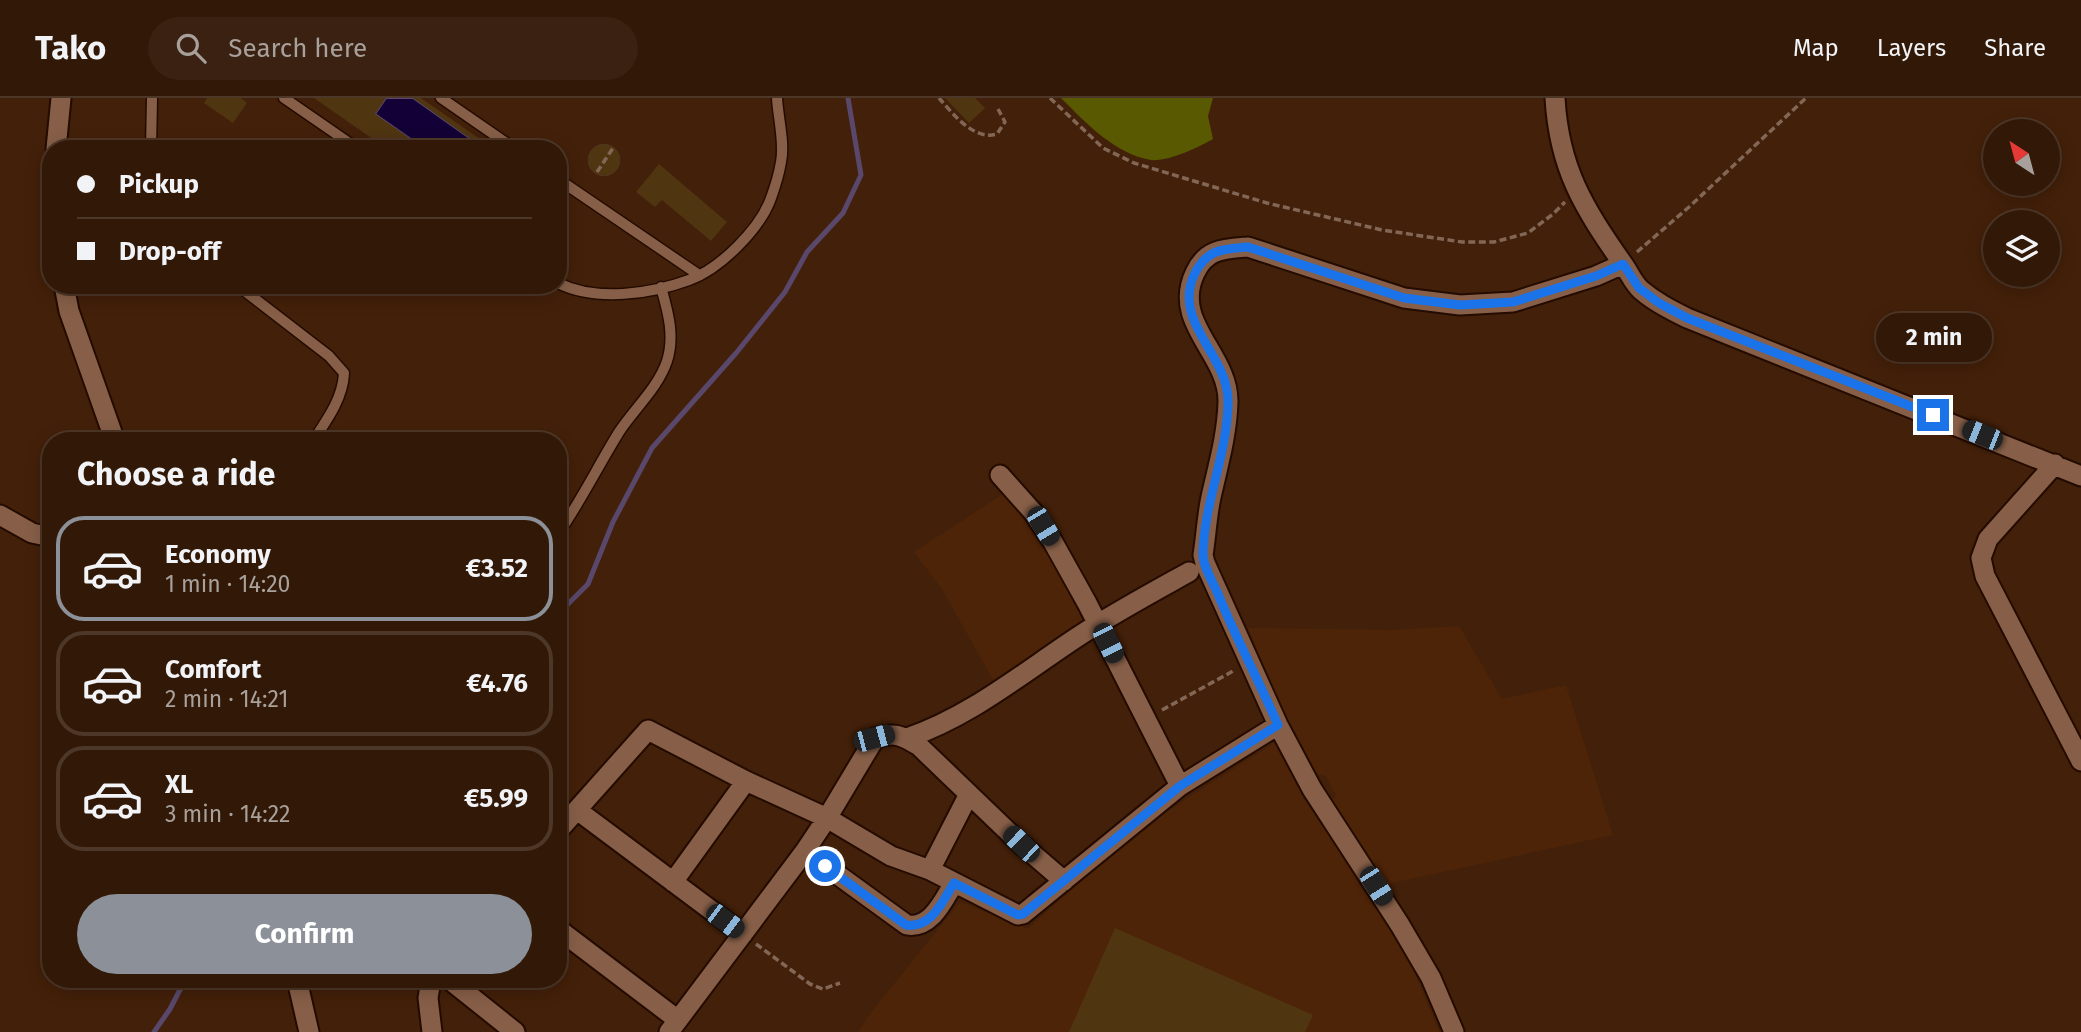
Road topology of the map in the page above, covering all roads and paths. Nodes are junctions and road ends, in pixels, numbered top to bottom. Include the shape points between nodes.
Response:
1 (61, 98) edge
2 (152, 98) edge
3 (284, 98) edge
4 (440, 98) edge
5 (776, 98) edge
6 (939, 98) edge
7 (1049, 98) edge
8 (1555, 98) edge
9 (1806, 98) edge
10 (998, 109) dead end
11 (56, 140) edge
12 (151, 140) edge
13 (345, 140) edge
14 (502, 140) edge
15 (613, 148) dead end
16 (597, 172) dead end
17 (567, 184) edge
18 (1576, 190) junction
19 (1623, 264) junction
20 (699, 275) junction
21 (567, 286) edge
22 (661, 287) junction
23 (66, 294) edge
24 (249, 294) edge
25 (112, 432) edge
26 (319, 432) edge
27 (2055, 464) junction
28 (1000, 475) dead end
29 (2081, 476) edge
30 (0, 515) edge
31 (567, 521) edge
32 (42, 535) edge
33 (1189, 572) dead end
34 (1098, 624) junction
35 (1249, 663) junction
36 (1145, 720) junction
37 (1278, 725) junction
38 (906, 738) junction
39 (2081, 761) edge
40 (746, 781) junction
41 (1180, 786) junction
42 (969, 794) junction
43 (577, 810) junction
44 (827, 818) junction
45 (567, 821) edge
46 (805, 851) junction
47 (930, 870) junction
48 (1064, 881) junction
49 (673, 882) junction
50 (954, 883) junction
51 (743, 934) junction
52 (567, 937) edge
53 (840, 983) dead end
54 (299, 988) edge
55 (430, 988) edge
56 (460, 988) edge
57 (674, 1026) edge
58 (309, 1032) edge
59 (432, 1032) edge
60 (515, 1032) edge
61 (1454, 1032) edge

1 - 11 street
2 - 12 lane
3 - 13 lane
4 - 14 lane
5 - 20 lane via 782,160 770,201 747,236 720,263
6 - 10 path via 974,131 988,137 997,134 1005,122
7 - 18 path via 1103,148 1134,163 1266,203 1382,230 1494,242 1528,233
8 - 18 street via 1566,166
9 - 19 path
15 - 16 path
17 - 20 lane
18 - 19 street
19 - 27 street via 1639,288 1687,318
19 - 35 street via 1513,302 1460,305 1404,298 1248,247 1223,249 1203,258 1193,276 1188,307 1200,337 1218,362 1228,399 1203,555
20 - 22 lane
21 - 22 lane via 589,293 638,293
22 - 31 lane via 670,316 667,361
23 - 25 street
24 - 26 lane via 329,356 344,373 344,384
27 - 29 street
27 - 39 street via 1988,540 1981,558 1985,576
28 - 34 street via 1043,526
30 - 32 street
33 - 34 street
34 - 36 street
34 - 38 street via 991,697 929,731
35 - 36 path
35 - 37 street
36 - 41 street
37 - 41 street
37 - 61 street via 1312,789 1425,967
38 - 42 street
38 - 44 street via 891,733 874,738
40 - 43 street via 648,730
40 - 44 street
40 - 49 street
41 - 48 street
42 - 47 street
42 - 48 street
43 - 45 street
43 - 49 street
44 - 46 street
44 - 47 street via 891,856
46 - 50 street via 906,925 925,923
46 - 51 street
47 - 50 street
48 - 50 street via 1018,915
49 - 51 street
51 - 53 path via 810,984 823,989
51 - 57 street
52 - 57 street
54 - 58 street
55 - 59 street
56 - 60 street

